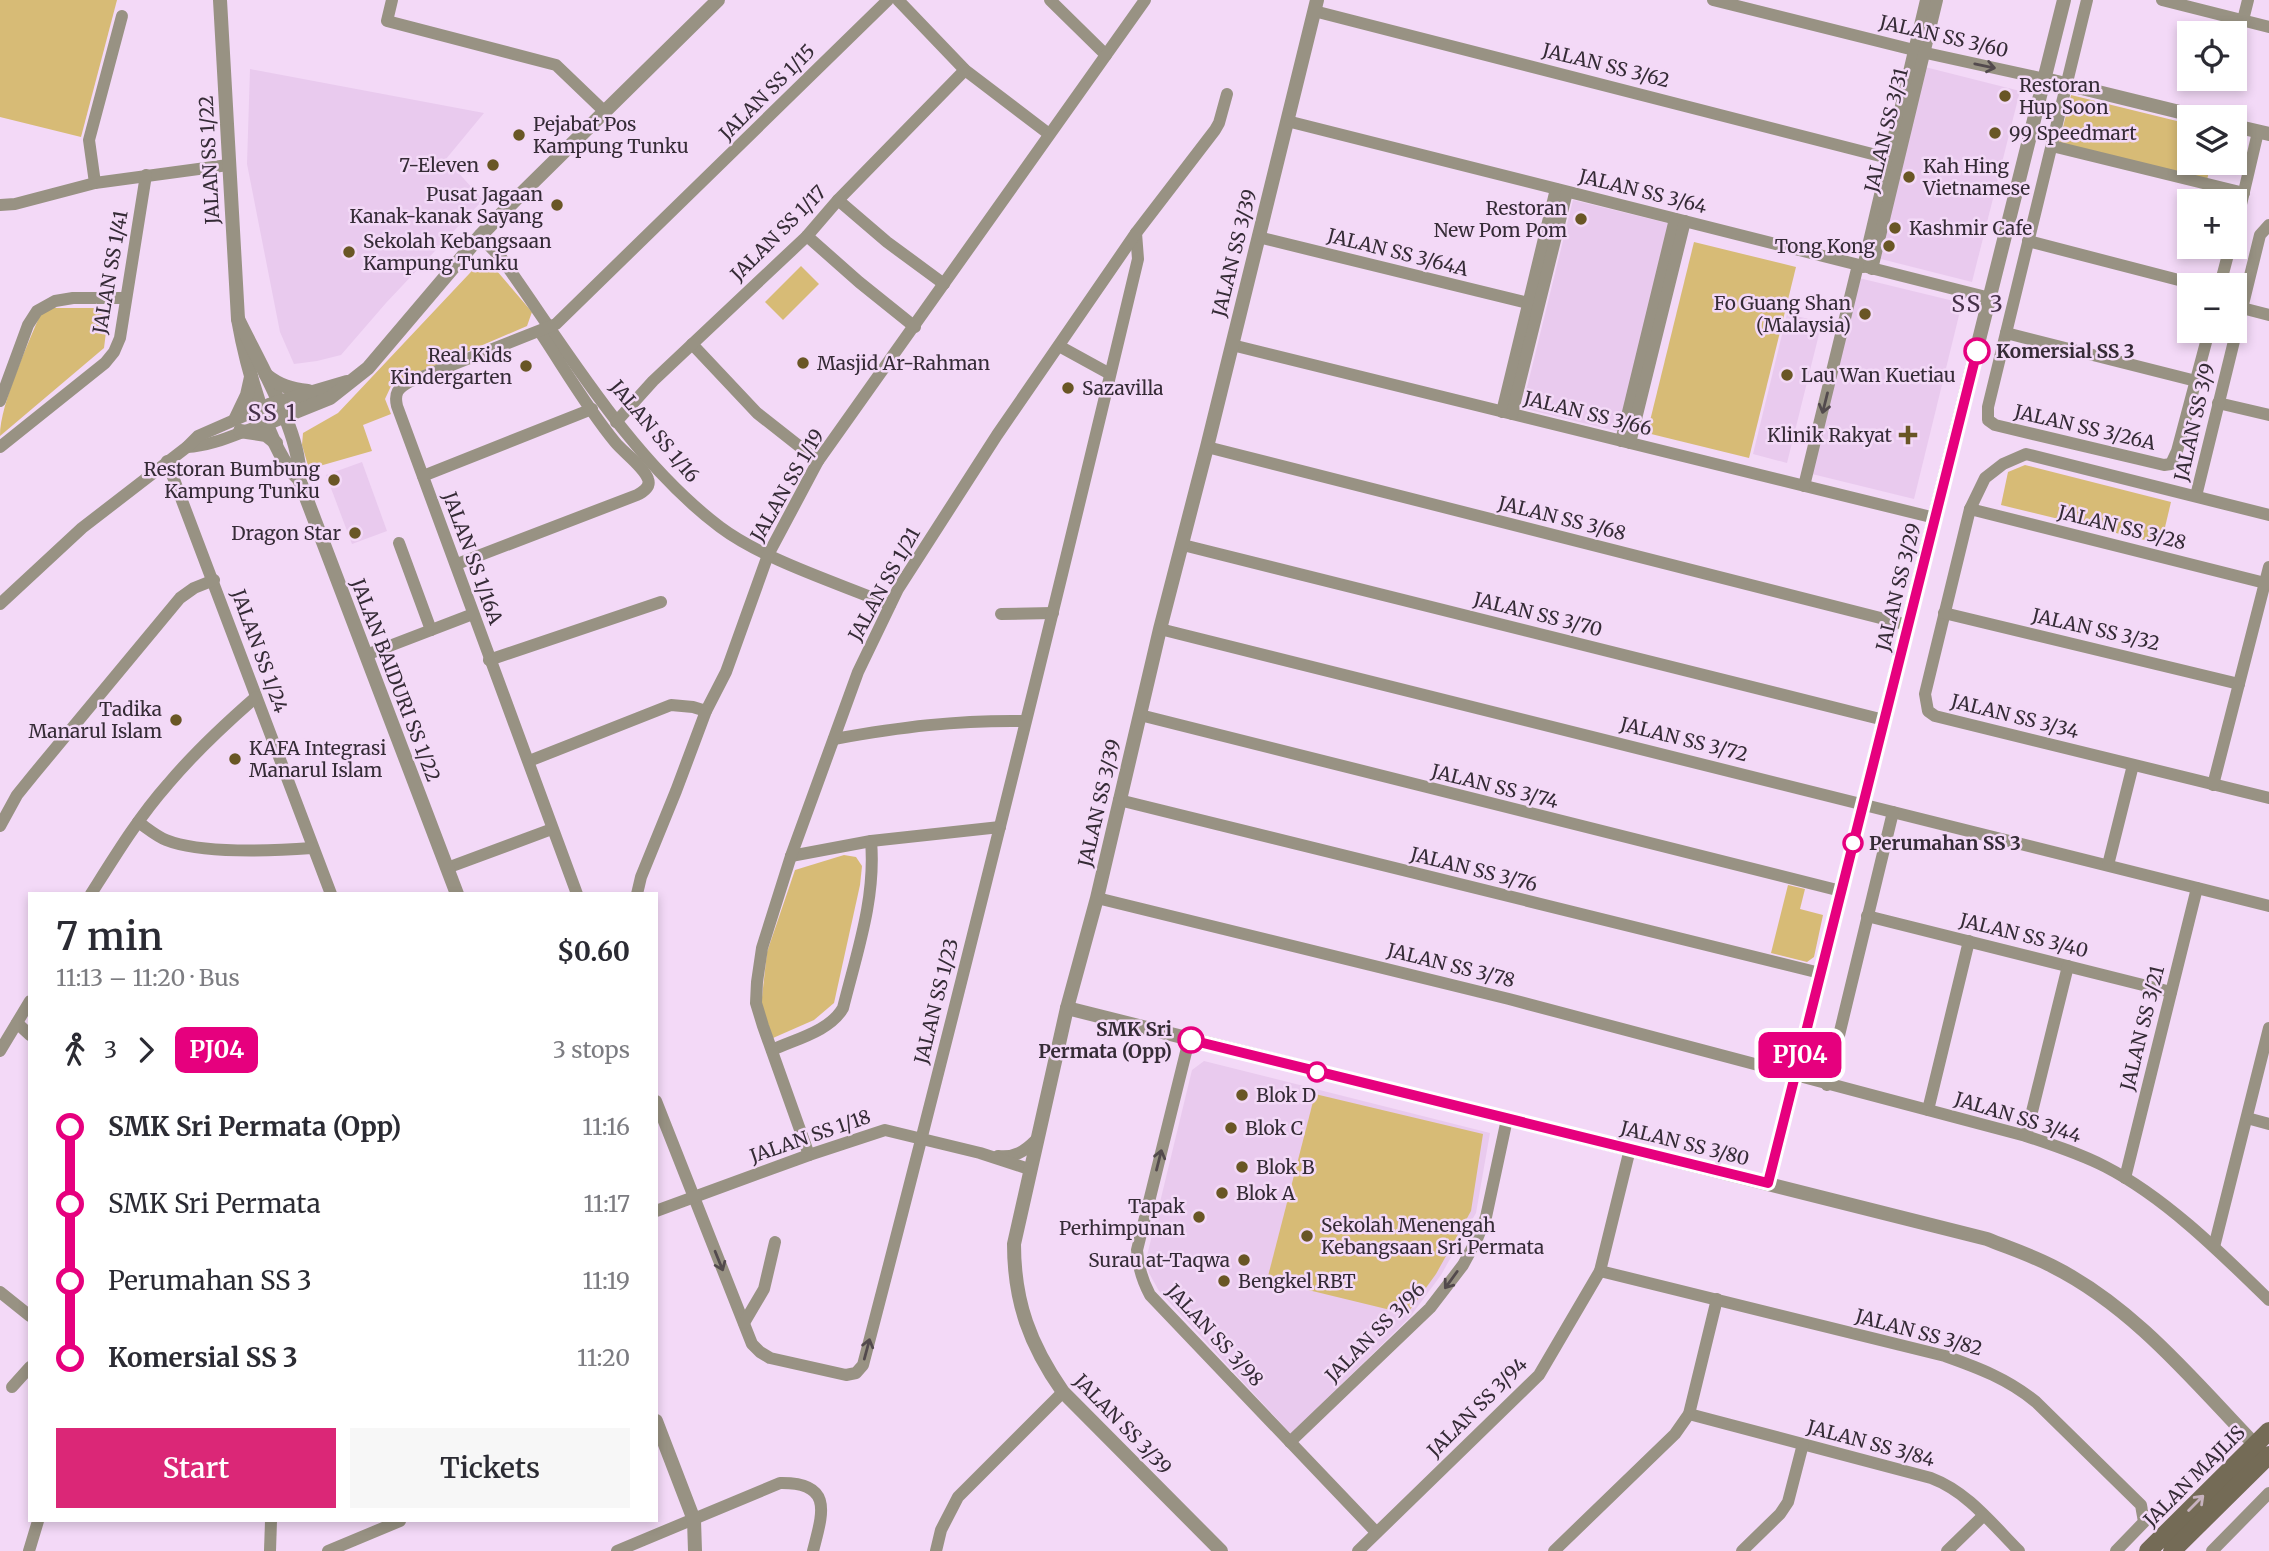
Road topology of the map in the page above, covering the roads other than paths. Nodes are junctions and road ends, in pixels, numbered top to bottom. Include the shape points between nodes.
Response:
1 (220, 0) edge
2 (392, 0) edge
3 (718, 0) edge
4 (888, 0) edge
5 (898, 0) edge
6 (1050, 0) edge
7 (1145, 0) edge
8 (1713, 0) edge
9 (1926, 0) edge
10 (1937, 0) edge
11 (2064, 0) edge
12 (2087, 0) edge
13 (2162, 0) edge
14 (2248, 0) edge
15 (1315, 5) edge
16 (122, 16) dead end
17 (2243, 20) junction
18 (2269, 27) edge
19 (1920, 51) junction
20 (1106, 55) junction
21 (965, 70) junction
22 (2045, 79) junction
23 (2067, 84) junction
24 (1227, 94) dead end
25 (2177, 111) edge
26 (605, 112) junction
27 (1287, 121) junction
28 (2264, 133) edge
29 (1049, 134) junction
30 (2052, 146) junction
31 (1888, 158) junction
32 (228, 165) junction
33 (146, 175) junction
34 (95, 183) junction
35 (2228, 189) edge
36 (2245, 189) edge
37 (1561, 191) junction
38 (838, 200) junction
39 (0, 205) edge
40 (1680, 220) junction
41 (2269, 225) edge
42 (1136, 233) junction
43 (480, 236) junction
44 (807, 236) junction
45 (1258, 237) junction
46 (2028, 242) junction
47 (1864, 267) junction
48 (2177, 280) edge
49 (944, 284) junction
50 (2247, 288) edge
51 (126, 298) junction
52 (1990, 298) junction
53 (1528, 303) junction
54 (2247, 309) edge
55 (2269, 315) edge
56 (915, 327) junction
57 (545, 330) junction
58 (2006, 333) junction
59 (2206, 343) edge
60 (2233, 343) edge
61 (692, 344) junction
62 (1232, 345) junction
63 (1059, 346) junction
64 (1110, 374) junction
65 (258, 375) junction
66 (2196, 382) junction
67 (319, 396) junction
68 (0, 401) edge
69 (278, 402) junction
70 (2218, 402) junction
71 (262, 408) junction
72 (592, 410) junction
73 (1507, 413) junction
74 (2269, 415) edge
75 (284, 417) junction
76 (617, 422) junction
77 (268, 423) junction
78 (238, 425) junction
79 (293, 441) junction
80 (1625, 442) junction
81 (277, 443) junction
82 (0, 447) edge
83 (1208, 447) junction
84 (167, 461) junction
85 (818, 461) junction
86 (423, 476) junction
87 (299, 479) junction
88 (1804, 486) junction
89 (2196, 496) junction
90 (1970, 509) junction
91 (2269, 515) edge
92 (1935, 518) junction
93 (399, 542) dead end
94 (1183, 545) junction
95 (768, 555) junction
96 (457, 564) junction
97 (2269, 567) edge
98 (214, 580) junction
99 (2265, 583) junction
100 (661, 602) dead end
101 (0, 604) edge
102 (890, 605) junction
103 (1053, 613) junction
104 (1944, 613) junction
105 (473, 614) junction
106 (1001, 614) dead end
107 (2262, 624) edge
108 (1908, 625) junction
109 (1160, 629) junction
110 (431, 630) junction
111 (366, 655) junction
112 (489, 660) junction
113 (2239, 684) junction
114 (256, 697) junction
115 (706, 711) junction
116 (1139, 715) junction
117 (1884, 720) junction
118 (1024, 721) junction
119 (834, 739) junction
120 (529, 761) junction
121 (2133, 765) junction
122 (2213, 785) junction
123 (2269, 798) edge
124 (1119, 800) junction
125 (1863, 804) junction
126 (1893, 812) junction
127 (138, 822) junction
128 (0, 826) edge
129 (1000, 827) junction
130 (552, 829) junction
131 (871, 841) junction
132 (312, 848) junction
133 (791, 856) junction
134 (2108, 865) junction
135 (447, 869) junction
136 (2197, 888) junction
137 (1841, 891) junction
138 (92, 892) edge
139 (330, 892) edge
140 (456, 892) edge
141 (576, 892) edge
142 (638, 892) edge
143 (1097, 898) junction
144 (2269, 906) edge
145 (1867, 916) junction
146 (1969, 941) junction
147 (2068, 966) junction
148 (1821, 974) junction
149 (2172, 992) junction
150 (28, 1005) edge
151 (1067, 1008) junction
152 (17, 1023) junction
153 (2269, 1028) edge
154 (28, 1033) edge
155 (1189, 1040) junction
156 (772, 1050) junction
157 (0, 1051) edge
158 (1795, 1076) junction
159 (1827, 1085) junction
160 (658, 1106) edge
161 (1928, 1110) junction
162 (2246, 1118) junction
163 (1507, 1119) junction
164 (2269, 1124) edge
165 (2026, 1136) junction
166 (922, 1138) junction
167 (1036, 1140) junction
168 (1630, 1149) junction
169 (980, 1153) junction
170 (809, 1155) junction
171 (1029, 1169) junction
172 (2125, 1178) junction
173 (1768, 1183) junction
174 (693, 1198) junction
175 (658, 1210) edge
176 (775, 1242) dead end
177 (2214, 1247) junction
178 (1600, 1271) junction
179 (0, 1292) edge
180 (1717, 1299) junction
181 (2269, 1300) edge
182 (28, 1314) edge
183 (744, 1323) junction
184 (28, 1369) edge
185 (12, 1387) dead end
186 (1063, 1392) junction
187 (1689, 1414) junction
188 (658, 1426) edge
189 (2269, 1431) edge
190 (1290, 1442) junction
191 (1802, 1444) junction
192 (2264, 1452) edge
193 (2269, 1493) edge
194 (1983, 1516) junction
195 (694, 1520) junction
196 (38, 1522) edge
197 (269, 1522) edge
198 (398, 1522) edge
199 (1376, 1532) junction
200 (29, 1551) edge
201 (270, 1551) edge
202 (328, 1551) edge
203 (617, 1551) edge
204 (695, 1551) edge
205 (813, 1551) edge
206 (936, 1551) edge
207 (1221, 1551) edge
208 (1357, 1551) edge
209 (1554, 1551) edge
210 (1742, 1551) edge
211 (1947, 1551) edge
212 (2019, 1551) edge
213 (2116, 1551) edge
214 (2148, 1551) edge
215 (2172, 1551) edge
216 (2212, 1551) edge

1 - 32 street, JALAN SS 1/22
2 - 26 street via 387,21 556,65
3 - 26 street
4 - 57 street, JALAN SS 1/15
5 - 21 street
6 - 20 street
7 - 20 street, JALAN SS 1/19
8 - 19 street, JALAN SS 3/60
9 - 19 street, JALAN SS 3/31
10 - 19 street, JALAN SS 3/31
11 - 22 street, JALAN SS 3/29
12 - 23 street, JALAN SS 3/26A
13 - 17 street
14 - 17 street
15 - 27 street, JALAN SS 3/39
15 - 31 street, JALAN SS 3/62
16 - 34 street via 89,140
17 - 18 street
19 -> 22 street, JALAN SS 3/60
19 - 31 street, JALAN SS 3/31
19 - 47 street, JALAN SS 3/31 via 1914,93
20 - 29 street, JALAN SS 1/19
21 - 29 street
21 - 38 street, JALAN SS 1/17
22 - 23 street
22 - 52 street, JALAN SS 3/29
23 - 25 street
23 - 30 street, JALAN SS 3/26A
24 - 42 street, JALAN SS 1/21 via 1215,130
26 - 43 street
27 - 37 street, JALAN SS 3/64
27 - 45 street, JALAN SS 3/39
28 - 36 street
29 - 49 street, JALAN SS 1/19
30 - 35 street
30 - 46 street, JALAN SS 3/26A
31 - 47 street, JALAN SS 3/31
32 - 33 street
32 - 65 street, JALAN SS 1/22 via 238,319
33 - 34 street
33 - 51 street, JALAN SS 1/41
34 - 39 street
37 - 40 street, JALAN SS 3/64
37 - 53 street
37 - 73 street
38 - 44 street, JALAN SS 1/17
38 - 49 street
40 - 47 street, JALAN SS 3/64
40 - 80 street
41 - 50 street, JALAN SS 3/9 via 2260,235
42 - 63 street, JALAN SS 1/21
42 - 64 street, JALAN SS 1/23 via 1138,258
43 - 57 street, JALAN SS 1/16 via 502,259
43 - 67 street via 368,368 340,392
44 - 56 street
44 - 61 street, JALAN SS 1/17
45 - 53 street, JALAN SS 3/64A
45 - 62 street, JALAN SS 3/39
46 - 48 street
46 - 58 street, JALAN SS 3/26A
47 - 52 street, JALAN SS 3/64
47 -> 88 street
49 - 56 street, JALAN SS 1/19
51 - 68 street via 64,299 37,311 27,325
51 - 82 street, JALAN SS 1/41 via 120,338 105,363
52 - 92 street, JALAN SS 3/29
53 - 73 street
54 - 55 street
56 - 85 street, JALAN SS 1/19
57 - 72 street, JALAN SS 1/16
57 - 76 street, JALAN SS 1/16
57 - 86 street, JALAN SS 1/16A via 409,382 397,391 397,406
58 - 66 street
58 - 66 street, JALAN SS 3/26A via 1988,407 1988,420 1995,425 2171,464
59 - 66 street, JALAN SS 3/26A
60 - 70 street, JALAN SS 3/9
61 - 76 street, JALAN SS 1/17
61 - 85 street via 757,413
62 - 73 street, JALAN SS 3/66
62 - 83 street, JALAN SS 3/39
63 - 64 street
63 - 102 street, JALAN SS 1/21
64 - 103 street, JALAN SS 1/23
65 - 67 street
65 - 69 street, JALAN SS 1/22
65 - 71 street, JALAN SS 1/22
65 - 78 street
67 - 69 street
67 - 75 street
67 - 79 street via 297,425
69 - 71 street
69 - 75 street, JALAN SS 1/22
70 - 74 street
70 - 89 street, JALAN SS 3/9
71 - 77 street, JALAN SS 1/22
71 - 78 street
72 - 86 street
72 - 96 street, JALAN SS 1/16 via 648,479 645,491
73 - 80 street, JALAN SS 3/66
75 - 77 street
75 - 79 street, JALAN SS 1/22
76 - 95 street, JALAN SS 1/16 via 669,483 721,528
77 - 78 street
77 - 81 street, JALAN SS 1/22
78 - 81 street
78 - 84 street
79 - 87 street, JALAN SS 1/22
80 - 88 street, JALAN SS 3/66
81 - 87 street, JALAN SS 1/22 via 289,470
83 - 94 street, JALAN SS 3/39
83 - 108 street, JALAN SS 3/68
84 - 98 street, JALAN SS 1/24
84 - 101 street via 82,528
85 - 95 street, JALAN SS 1/19
86 - 96 street, JALAN SS 1/16A
87 - 111 street, JALAN BAIDURI SS 1/22
88 - 92 street, JALAN SS 3/66
89 - 90 street, JALAN SS 3/34 via 2026,454 1985,478
89 - 91 street
90 - 99 street, JALAN SS 3/28
90 - 104 street, JALAN SS 3/34
92 - 108 street, JALAN SS 3/29
93 - 110 street
94 - 109 street, JALAN SS 3/39
94 - 117 street, JALAN SS 3/70
95 - 102 street, JALAN SS 1/16
95 - 115 street, JALAN SS 1/19 via 726,672
96 - 105 street, JALAN SS 1/16A
97 - 99 street
98 - 114 street, JALAN SS 1/24
98 - 128 street via 180,598 17,795
99 - 107 street
100 - 112 street
102 - 119 street, JALAN SS 1/21 via 858,672
103 - 106 street
103 - 118 street, JALAN SS 1/23
104 - 113 street, JALAN SS 3/32
104 - 121 street, JALAN SS 3/34 via 1925,694 1928,711
105 - 110 street
105 - 112 street, JALAN SS 1/16A
107 - 113 street
108 - 117 street, JALAN SS 3/29
109 - 116 street, JALAN SS 3/39
109 - 125 street, JALAN SS 3/72
110 - 111 street
111 - 135 street, JALAN BAIDURI SS 1/22
112 - 120 street, JALAN SS 1/16A
113 - 122 street
114 - 127 street via 176,775
114 - 132 street, JALAN SS 1/24
115 - 120 street via 671,705
115 - 142 street, JALAN SS 1/19
116 - 124 street, JALAN SS 3/39
116 - 137 street, JALAN SS 3/74
117 - 125 street, JALAN SS 3/29
118 - 119 street via 967,720
118 - 129 street, JALAN SS 1/23
119 - 133 street, JALAN SS 1/21
120 - 130 street, JALAN SS 1/16A
121 - 122 street, JALAN SS 3/34
121 - 134 street
122 - 123 street, JALAN SS 3/34
124 - 143 street, JALAN SS 3/39
124 - 148 street, JALAN SS 3/76
125 - 126 street, JALAN SS 3/72
125 - 137 street, JALAN SS 3/29
126 - 134 street, JALAN SS 3/72
126 - 145 street
127 - 132 street via 164,839 188,845
127 - 138 street
129 - 131 street
129 - 166 street, JALAN SS 1/23
130 - 135 street
130 - 141 street, JALAN SS 1/16A
131 - 133 street
131 - 156 street via 871,895 843,1008 825,1026
132 - 139 street, JALAN SS 1/24
133 - 156 street, JALAN SS 1/21 via 762,948 757,982 756,1003
134 - 136 street, JALAN SS 3/72
135 - 140 street, JALAN BAIDURI SS 1/22
136 - 144 street, JALAN SS 3/72
136 - 149 street, JALAN SS 3/21
137 - 148 street, JALAN SS 3/29
143 - 151 street, JALAN SS 3/39
143 - 158 street, JALAN SS 3/78 via 1509,999
145 - 146 street, JALAN SS 3/40
145 - 159 street
146 - 147 street, JALAN SS 3/40
146 - 161 street
147 - 149 street, JALAN SS 3/40
147 - 165 street
148 - 158 street, JALAN SS 3/29
149 - 172 street, JALAN SS 3/21
150 - 152 street
151 - 155 street, JALAN SS 3/80
151 - 167 street, JALAN SS 3/39
152 - 154 street
152 - 157 street
153 - 162 street
155 - 163 street, JALAN SS 3/80
190 -> 155 street, JALAN SS 3/98 via 1150,1295 1138,1268 1137,1250
156 - 170 street, JALAN SS 1/21
158 - 159 street, JALAN SS 3/44
158 - 173 street, JALAN SS 3/29
159 - 161 street, JALAN SS 3/44
160 - 174 street
161 - 165 street, JALAN SS 3/44
162 - 164 street
162 - 177 street
163 - 168 street, JALAN SS 3/80
163 -> 190 street, JALAN SS 3/96 via 1486,1217 1463,1265 1430,1308
165 - 172 street, JALAN SS 3/44 via 2073,1152
166 - 169 street, JALAN SS 1/18
166 - 170 street, JALAN SS 1/18 via 885,1130
183 -> 166 street, JALAN SS 1/23 via 752,1344 770,1358 846,1376 856,1373 863,1365
167 - 169 street, JALAN SS 1/18 via 1015,1155
167 - 171 street, JALAN SS 3/39
168 - 173 street, JALAN SS 3/80
168 - 178 street, JALAN SS 3/94
169 - 171 street, JALAN SS 1/18
170 - 174 street, JALAN SS 1/18
171 - 186 street, JALAN SS 3/39 via 1014,1244 1017,1294 1036,1349
172 - 177 street, JALAN SS 3/44
173 - 192 street, JALAN SS 3/80 via 1987,1239 2053,1267 2099,1295 2153,1338
174 - 175 street, JALAN SS 1/18
174 -> 183 street, JALAN SS 1/23
176 - 183 street via 764,1289
177 - 181 street, JALAN SS 3/44
178 - 180 street, JALAN SS 3/82
178 - 199 street, JALAN SS 3/94 via 1539,1376
179 - 182 street
180 - 187 street
180 - 213 street, JALAN SS 3/82 via 1945,1356 1989,1371 2023,1392 2141,1505 2144,1522
184 - 185 street
186 - 206 street via 958,1497
186 - 207 street, JALAN SS 3/39
187 - 191 street, JALAN SS 3/84
187 - 209 street via 1675,1434
188 - 195 street
189 - 192 main road, JALAN MAJLIS
190 - 199 street, JALAN SS 3/98
191 - 194 street, JALAN SS 3/84 via 1947,1484
191 - 210 street via 1788,1502
214 -> 192 main road, JALAN MAJLIS
192 - 215 main road, JALAN MAJLIS
193 - 216 street
194 - 211 street
194 - 212 street, JALAN SS 3/84
195 - 203 street
195 - 204 street
195 - 205 street via 780,1483 793,1483 822,1500
196 - 200 street
197 - 201 street
198 - 202 street
199 - 208 street, JALAN SS 3/94

